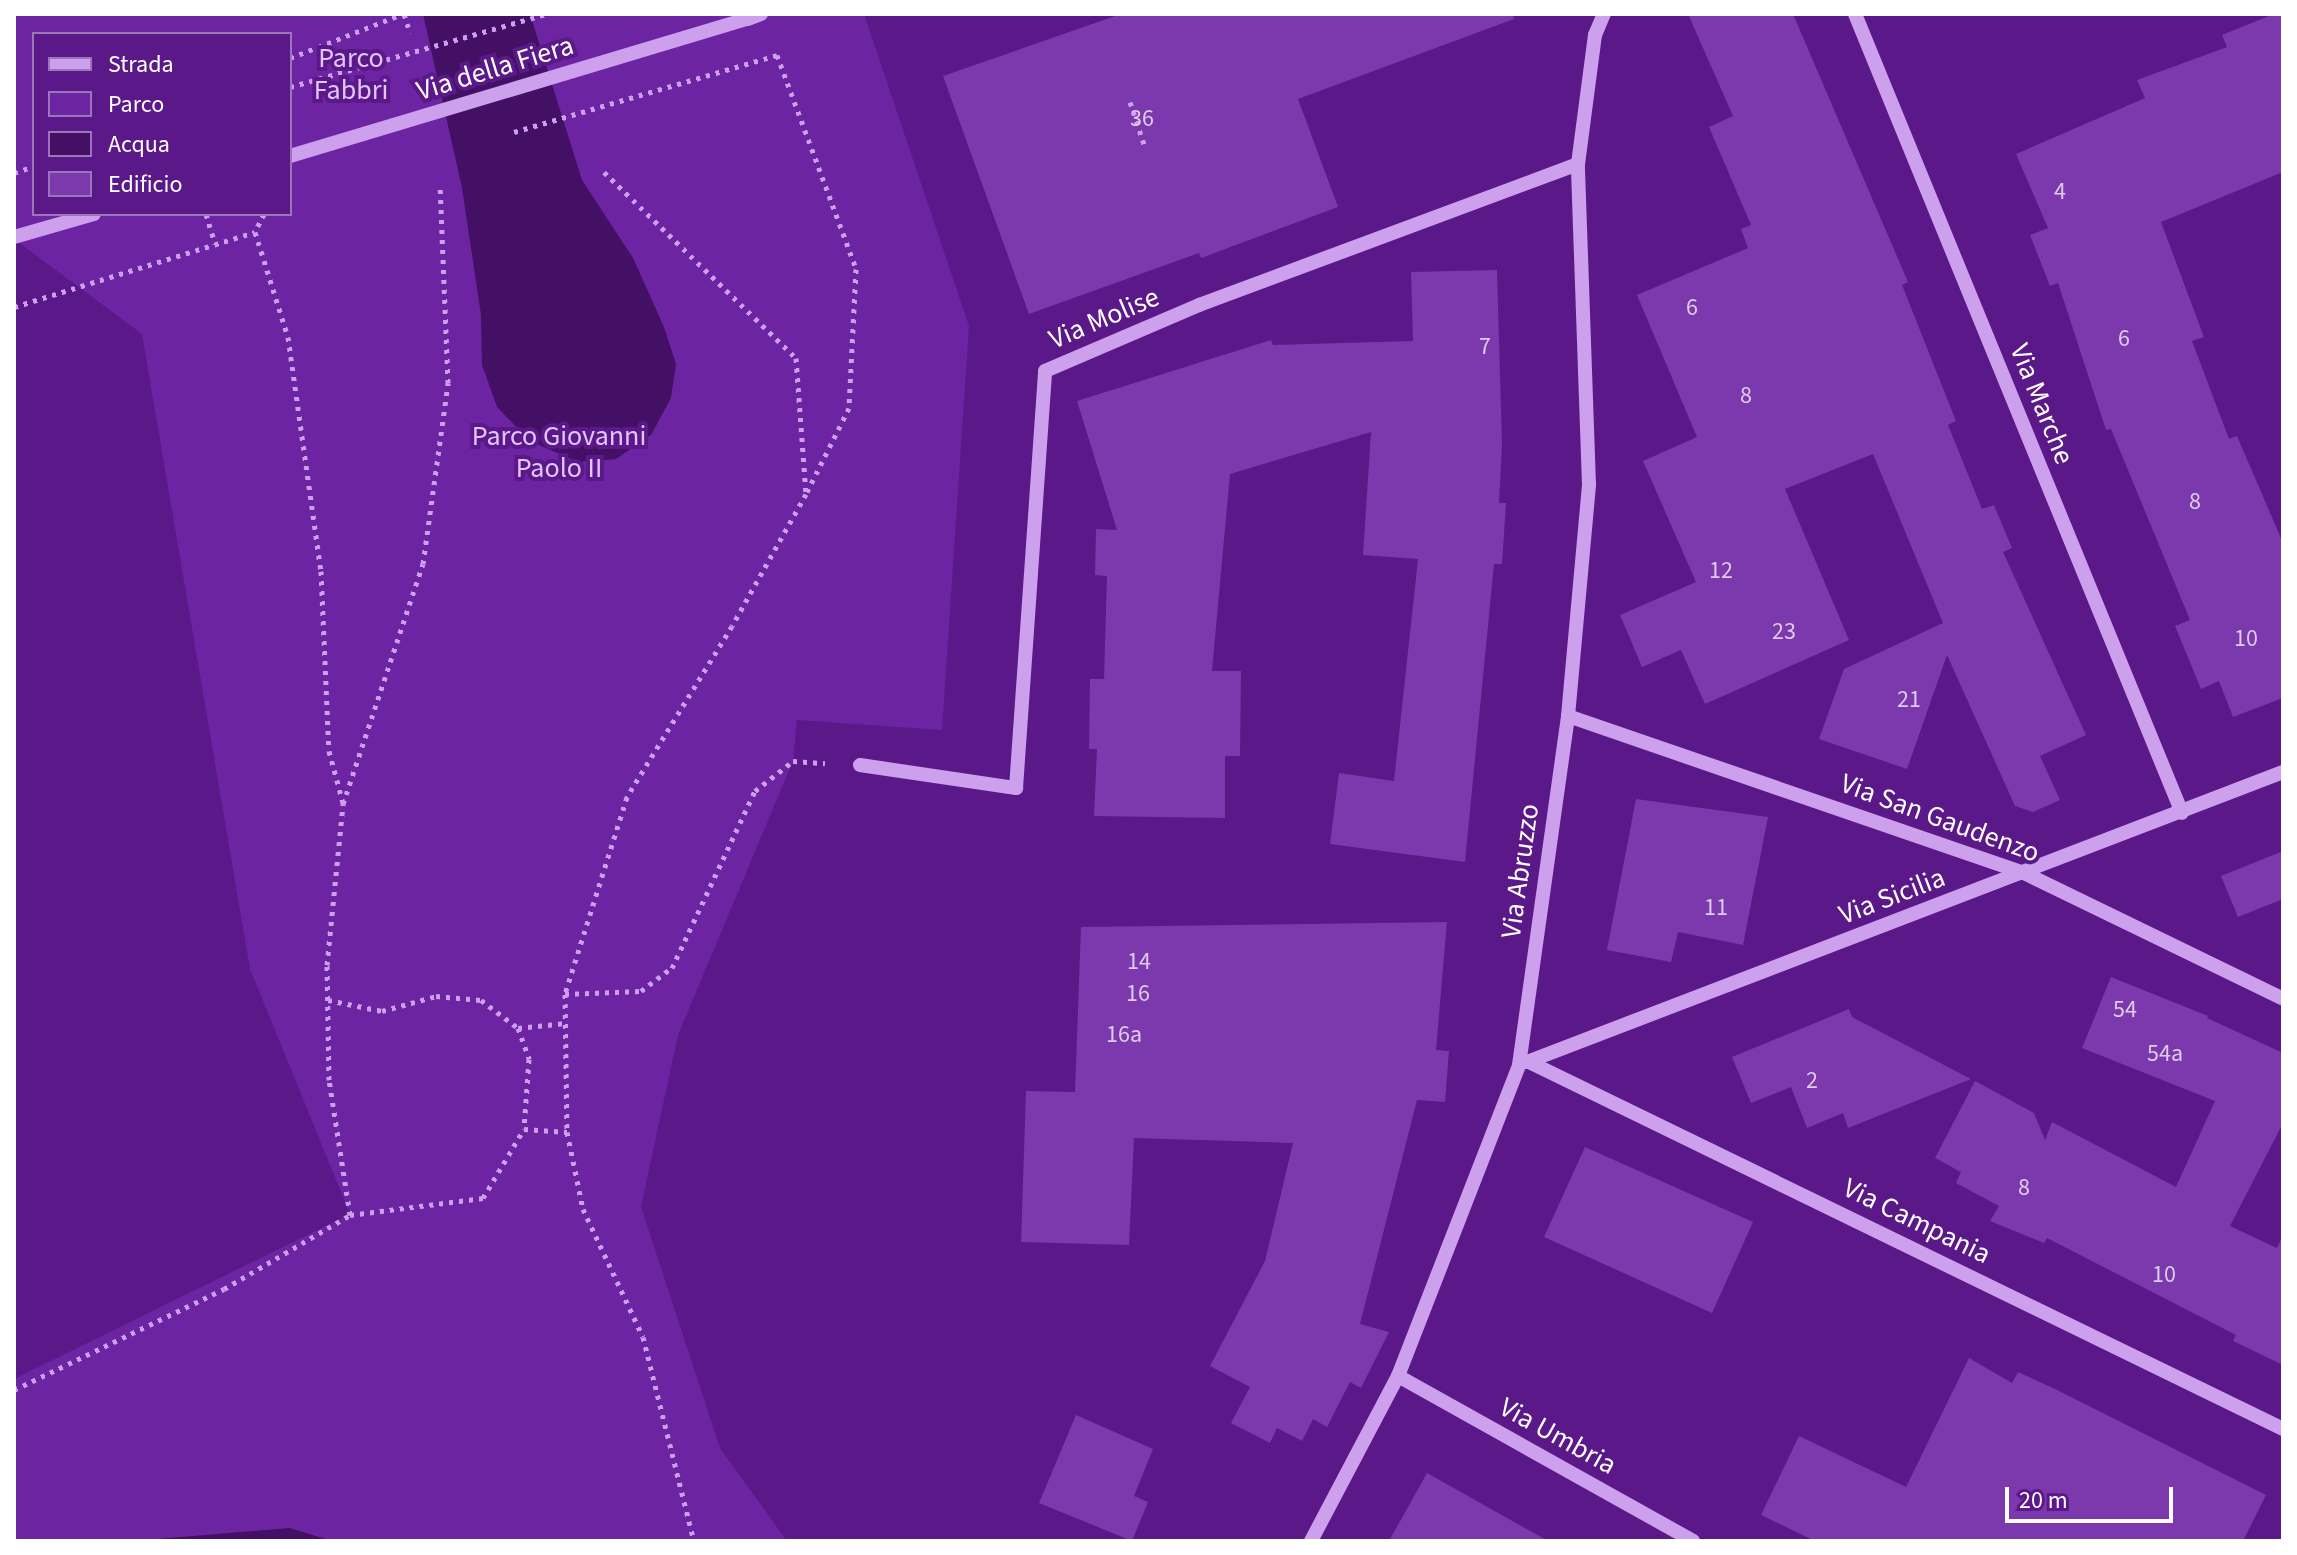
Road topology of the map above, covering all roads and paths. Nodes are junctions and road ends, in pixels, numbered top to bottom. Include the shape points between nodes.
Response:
1 (403, 14) edge
2 (546, 14) edge
3 (1604, 14) edge
4 (1855, 14) edge
5 (754, 16) edge
6 (410, 33) dead end
7 (292, 57) edge
8 (292, 86) edge
9 (1130, 102) dead end
10 (503, 135) dead end
11 (1145, 147) dead end
12 (292, 155) edge
13 (1578, 164) junction
14 (604, 172) dead end
15 (440, 188) dead end
16 (87, 216) edge
17 (207, 216) edge
18 (263, 216) edge
19 (255, 232) junction
20 (14, 237) edge
21 (215, 244) junction
22 (14, 307) edge
23 (806, 494) junction
24 (1568, 716) junction
25 (860, 765) joint
26 (2283, 772) edge
27 (343, 804) junction
28 (2182, 813) junction
29 (2024, 873) junction
30 (565, 994) junction
31 (2283, 999) edge
32 (328, 1000) junction
33 (566, 1023) junction
34 (518, 1028) junction
35 (1524, 1064) junction
36 (524, 1129) junction
37 (567, 1132) junction
38 (350, 1215) junction
39 (1398, 1376) junction
40 (14, 1390) edge
41 (2283, 1429) edge
42 (694, 1541) edge
43 (1311, 1541) edge
44 (1693, 1541) edge

1 - 6 path
1 - 7 path
2 - 8 path, bridge
3 - 13 street via 1595,35
4 - 28 street, Via Marche
5 - 12 street, Via della Fiera, bridge
9 - 11 path
10 - 23 path, bridge via 777,55 856,269 849,408
13 - 24 street, Via Abruzzo via 1589,485
13 - 25 street, Via Molise via 1199,305 1045,371 1016,788
14 - 23 path via 796,358
15 - 27 path via 448,383 423,564
16 - 20 street
17 - 21 path
18 - 19 path
19 - 21 path
19 - 27 path via 288,337 321,571 329,751
21 - 22 path
23 - 30 path via 627,797
24 - 29 street, Via San Gaudenzo
24 - 35 street, Via Abruzzo
25 - 30 path via 793,761 755,791 672,968 641,991
26 - 28 street, Via Sicilia
27 - 32 path
28 - 29 street, Via Sicilia
29 - 31 street, Via San Gaudenzo
29 - 35 street, Via Sicilia
30 - 33 path
32 - 34 path via 382,1011 436,996 481,1000
32 - 38 path via 329,1080
33 - 34 path
33 - 37 path
34 - 36 path via 529,1059
35 - 39 street, Via Abruzzo
35 - 41 street, Via Campania
36 - 37 path
36 - 38 path via 483,1198
37 - 42 path via 583,1209 643,1337
38 - 40 path via 224,1289
39 - 43 street, Via Abruzzo
39 - 44 street, Via Umbria

